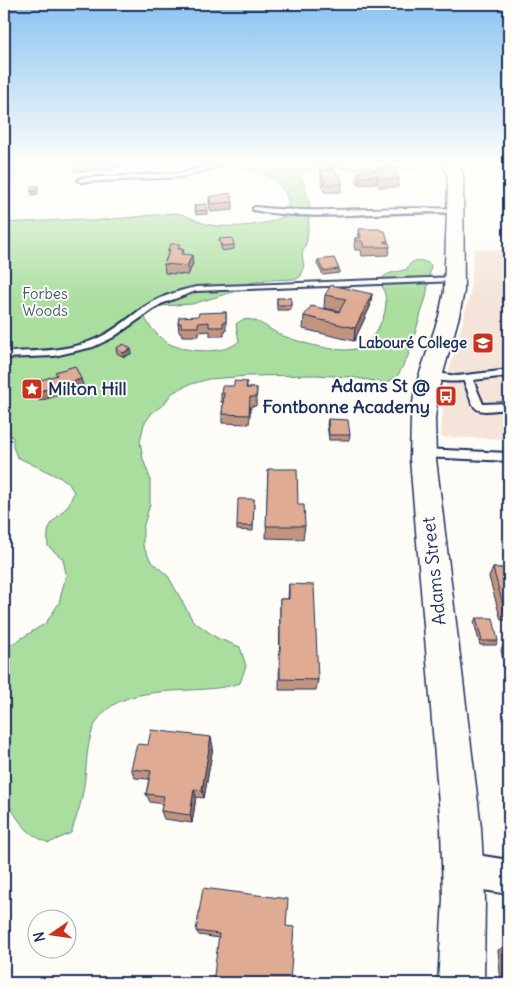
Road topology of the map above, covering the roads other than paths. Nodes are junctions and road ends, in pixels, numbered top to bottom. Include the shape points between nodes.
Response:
1 (263, 210) edge
2 (390, 210) edge
3 (438, 210) edge
4 (456, 211) joint
5 (455, 279) junction
6 (4, 356) edge
7 (509, 372) edge
8 (430, 375) junction
9 (468, 379) junction
10 (509, 406) edge
11 (423, 453) junction
12 (509, 457) edge
13 (464, 870) junction
14 (509, 877) edge
15 (461, 983) edge

1 - 2 lane via 291,214
3 - 4 lane
4 - 5 main road, Adams Street
5 - 6 lane via 196,289 154,304 108,337 86,346 60,352
5 - 8 main road, Adams Street via 448,316
7 - 9 lane
8 - 9 lane
8 - 11 main road, Adams Street via 424,407
9 - 10 lane via 479,408
11 - 12 lane
11 - 13 main road, Adams Street
13 - 14 street
13 - 15 main road, Adams Street

